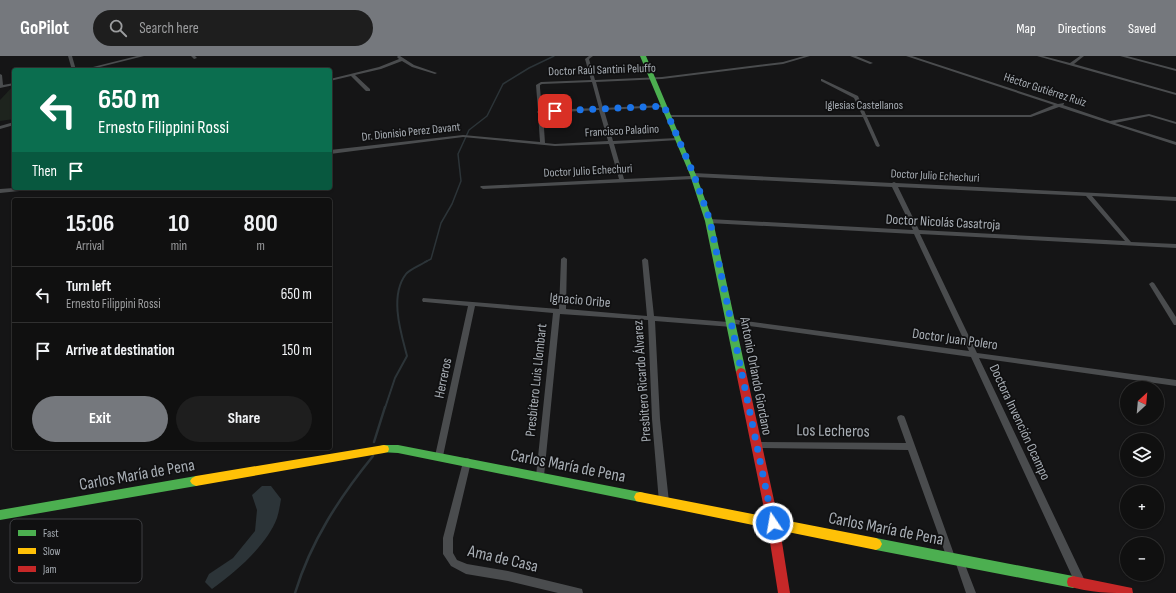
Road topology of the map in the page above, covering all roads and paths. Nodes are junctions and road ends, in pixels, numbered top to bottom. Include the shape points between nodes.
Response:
1 (70, 56) edge
2 (116, 56) edge
3 (142, 56) edge
4 (590, 56) edge
5 (643, 56) edge
6 (808, 56) edge
7 (852, 56) edge
8 (908, 56) edge
9 (914, 56) edge
10 (1040, 56) edge
11 (1082, 56) edge
12 (1122, 56) edge
13 (400, 58) edge
14 (118, 61) junction
15 (871, 63) dead end
16 (1071, 65) junction
17 (73, 68) edge
18 (97, 68) edge
19 (1176, 70) edge
20 (435, 73) dead end
21 (0, 75) edge
22 (352, 75) junction
23 (652, 79) junction
24 (332, 80) edge
25 (822, 80) dead end
26 (594, 81) junction
27 (12, 84) edge
28 (0, 86) edge
29 (368, 90) dead end
30 (1176, 94) edge
31 (1060, 104) junction
32 (664, 106) junction
33 (602, 109) junction
34 (539, 112) junction
35 (865, 115) junction
36 (668, 116) junction
37 (1113, 121) junction
38 (1176, 123) edge
39 (12, 124) edge
40 (0, 128) edge
41 (678, 139) junction
42 (610, 141) junction
43 (1176, 141) edge
44 (543, 144) junction
45 (1176, 144) edge
46 (878, 146) dead end
47 (332, 152) edge
48 (694, 176) junction
49 (622, 181) junction
50 (894, 184) junction
51 (483, 187) dead end
52 (12, 190) edge
53 (0, 191) edge
54 (1088, 195) junction
55 (1176, 198) edge
56 (710, 221) junction
57 (916, 232) junction
58 (1130, 244) junction
59 (1176, 246) edge
60 (564, 259) dead end
61 (645, 260) dead end
62 (1152, 284) dead end
63 (425, 300) dead end
64 (472, 304) junction
65 (559, 312) junction
66 (651, 319) junction
67 (1176, 322) edge
68 (732, 323) junction
69 (974, 354) junction
70 (1176, 383) edge
71 (900, 418) dead end
72 (756, 445) junction
73 (911, 447) junction
74 (439, 456) junction
75 (467, 462) junction
76 (540, 476) junction
77 (664, 502) junction
78 (0, 515) edge
79 (773, 523) junction
80 (955, 559) junction
81 (1081, 584) junction
82 (578, 593) edge
83 (784, 593) edge
84 (971, 593) edge
85 (1127, 593) edge

1 - 17 street
2 - 14 street
3 - 14 street
4 - 26 street via 587,59
5 - 23 street, Antonio Orlando Giordano
6 - 23 street, Doctor Raúl Santini Peluffo via 783,63
7 - 15 street
8 - 31 street, Héctor Gutiérrez Ruiz
9 - 31 street, Héctor Gutiérrez Ruiz
10 - 16 street
11 - 16 street
12 - 19 street
13 - 20 street via 413,66
13 - 22 street via 380,68
14 - 18 street
16 - 30 street
21 - 28 street
22 - 24 street
22 - 29 street
23 - 26 street, Doctor Raúl Santini Peluffo
23 - 32 street, Antonio Orlando Giordano
25 - 35 street via 853,94
26 - 33 street
26 - 34 street, Doctor Raúl Santini Peluffo via 539,84
27 - 28 street
31 - 35 street, Iglesias Castellanos via 1031,116
31 - 37 street, Héctor Gutiérrez Ruiz
32 - 33 street
32 - 36 street, Antonio Orlando Giordano
33 - 34 street
33 - 42 street
34 - 44 street
35 - 36 street, Iglesias Castellanos
35 - 46 street
36 - 41 street, Antonio Orlando Giordano
37 - 38 street via 1149,115
37 - 43 street, Héctor Gutiérrez Ruiz
37 - 45 street, Héctor Gutiérrez Ruiz
39 - 40 street
41 - 42 street, Francisco Paladino
41 - 48 street, Antonio Orlando Giordano
42 - 44 street, Francisco Paladino
42 - 49 street
44 - 47 street, Dr. Dionisio Perez Davant via 463,136
48 - 49 street, Doctor Julio Echechuri
48 - 50 street, Doctor Julio Echechuri
48 - 56 street, Antonio Orlando Giordano
49 - 51 street, Doctor Julio Echechuri
50 - 54 street, Doctor Julio Echechuri
50 - 57 street, Doctora Invención Ocampo
52 - 53 street
54 - 55 street, Doctor Julio Echechuri
54 - 58 street
56 - 57 street, Doctor Nicolás Casatroja
56 - 68 street, Antonio Orlando Giordano
57 - 58 street, Doctor Nicolás Casatroja
57 - 69 street, Doctora Invención Ocampo
58 - 59 street, Doctor Nicolás Casatroja
60 - 65 street, Presbítero Luis Llombart
61 - 66 street, Presbítero Ricardo Álvarez
62 - 67 street
63 - 64 street, Ignacio Oribe
64 - 65 street, Ignacio Oribe
64 - 74 street, Herreros
65 - 66 street, Ignacio Oribe
65 - 76 street, Presbítero Luis Llombart
66 - 68 street, Ignacio Oribe
66 - 77 street, Presbítero Ricardo Álvarez via 655,406
68 - 69 street, Doctor Juan Polero
68 - 72 street, Antonio Orlando Giordano
69 - 70 street, Doctor Juan Polero
69 - 81 street, Doctora Invención Ocampo
71 - 73 street
72 - 73 street, Los Lecheros
72 - 79 street, Antonio Orlando Giordano
73 - 80 street
74 - 75 street, Carlos María de Pena
74 - 78 street, Carlos María de Pena via 398,449 380,449
75 - 76 street, Carlos María de Pena
75 - 82 street, Ama de Casa via 448,538 448,554 454,563 466,569
76 - 77 street, Carlos María de Pena
77 - 79 street, Carlos María de Pena
79 - 80 street, Carlos María de Pena
79 - 83 street, Antonio Orlando Giordano
80 - 81 street, Carlos María de Pena
80 - 84 street
81 - 85 street, Carlos María de Pena

